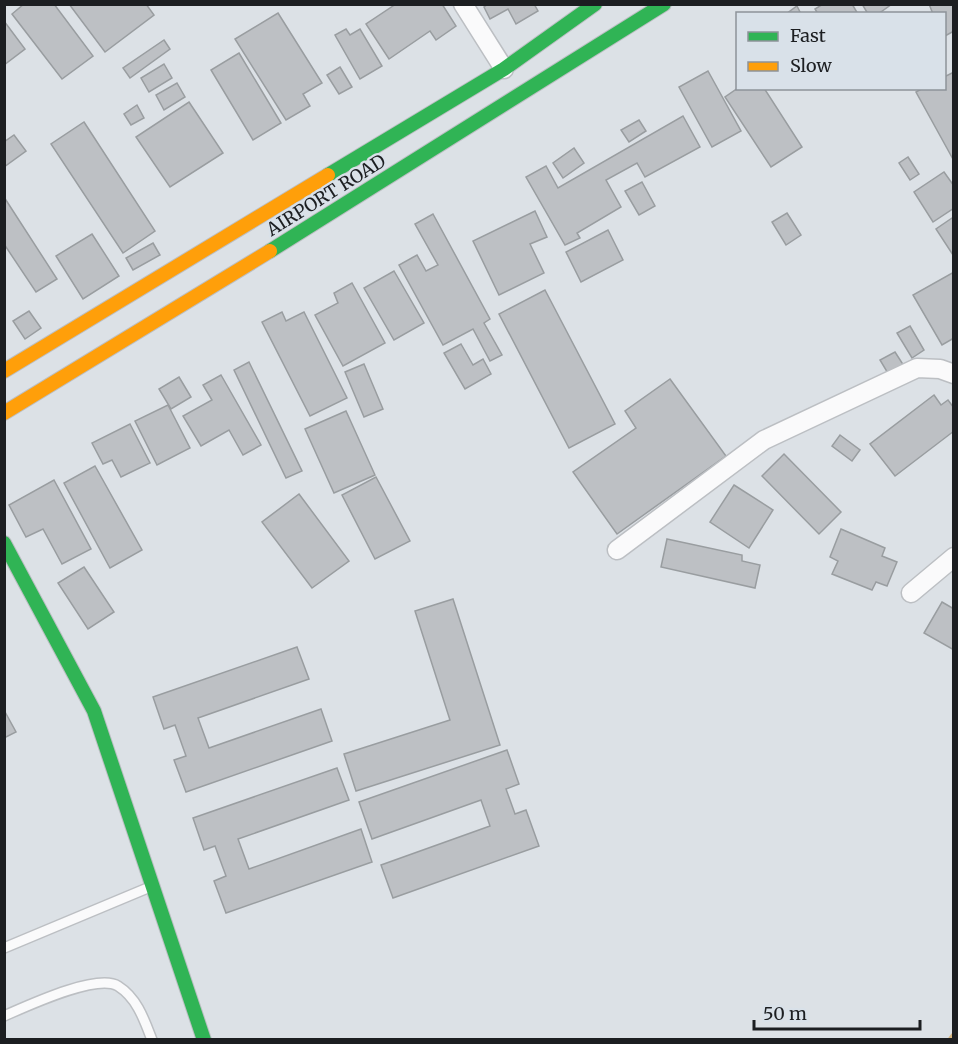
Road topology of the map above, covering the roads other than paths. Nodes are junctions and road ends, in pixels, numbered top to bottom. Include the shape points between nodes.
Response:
1 (463, 4) edge
2 (595, 4) edge
3 (664, 4) edge
4 (504, 69) junction
5 (4, 371) edge
6 (954, 374) edge
7 (4, 412) edge
8 (4, 543) edge
9 (617, 550) dead end
10 (954, 557) edge
11 (910, 592) dead end
12 (152, 886) junction
13 (4, 948) edge
14 (4, 1016) edge
15 (152, 1040) edge
16 (204, 1040) edge

1 - 4 street
2 - 4 main road, AIRPORT ROAD
3 - 7 main road, AIRPORT ROAD via 245,267
4 - 5 main road, AIRPORT ROAD
6 - 9 street via 916,368 764,440
8 - 12 main road via 94,711
10 - 11 street
12 - 13 lane
12 - 16 main road
14 - 15 lane via 94,982 116,985 132,999

